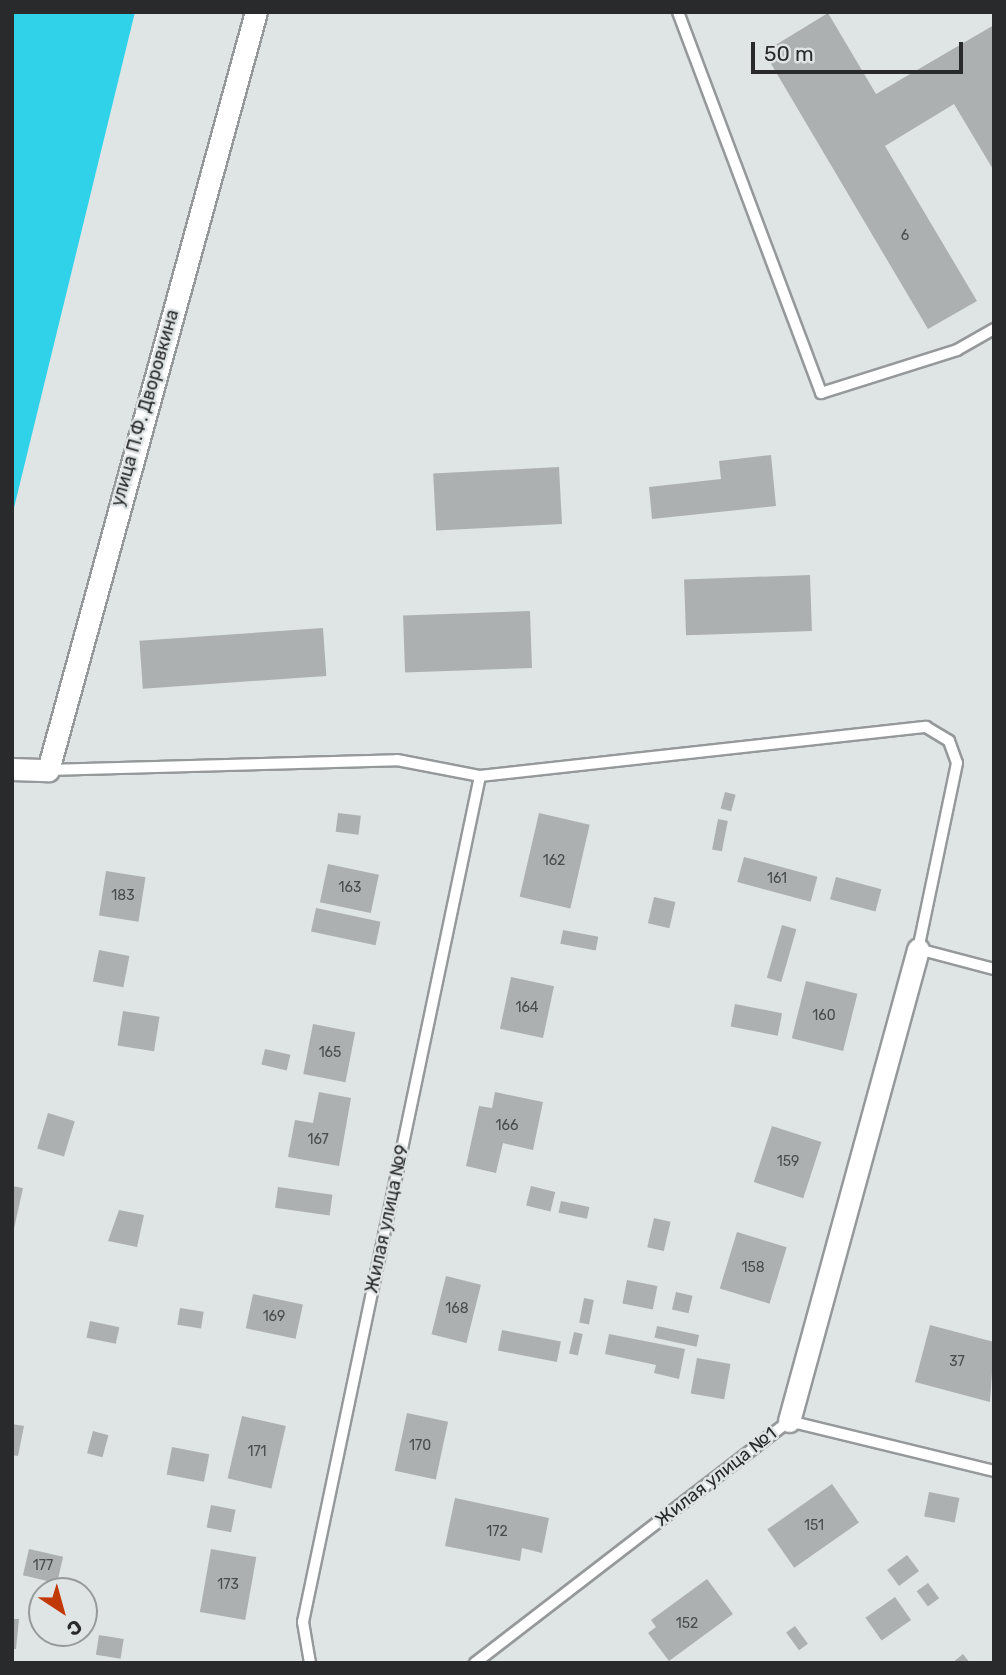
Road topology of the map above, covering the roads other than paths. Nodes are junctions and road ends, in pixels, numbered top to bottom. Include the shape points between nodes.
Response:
1 (256, 12) edge
2 (678, 12) edge
3 (994, 329) edge
4 (12, 769) edge
5 (48, 770) junction
6 (480, 776) junction
7 (918, 949) junction
8 (994, 969) edge
9 (789, 1421) junction
10 (994, 1471) edge
11 (310, 1663) edge
12 (475, 1663) edge

1 - 5 street, улица П.Ф. Дворовкина
2 - 3 lane via 821,393 957,350
4 - 5 street
5 - 6 lane via 397,760
6 - 7 lane via 926,727 949,741 957,764
6 - 11 lane, Жилая улица №9 via 303,1622
7 - 8 lane
7 - 9 street
9 - 10 lane, Жилая улица №1
9 - 12 lane, Жилая улица №1

